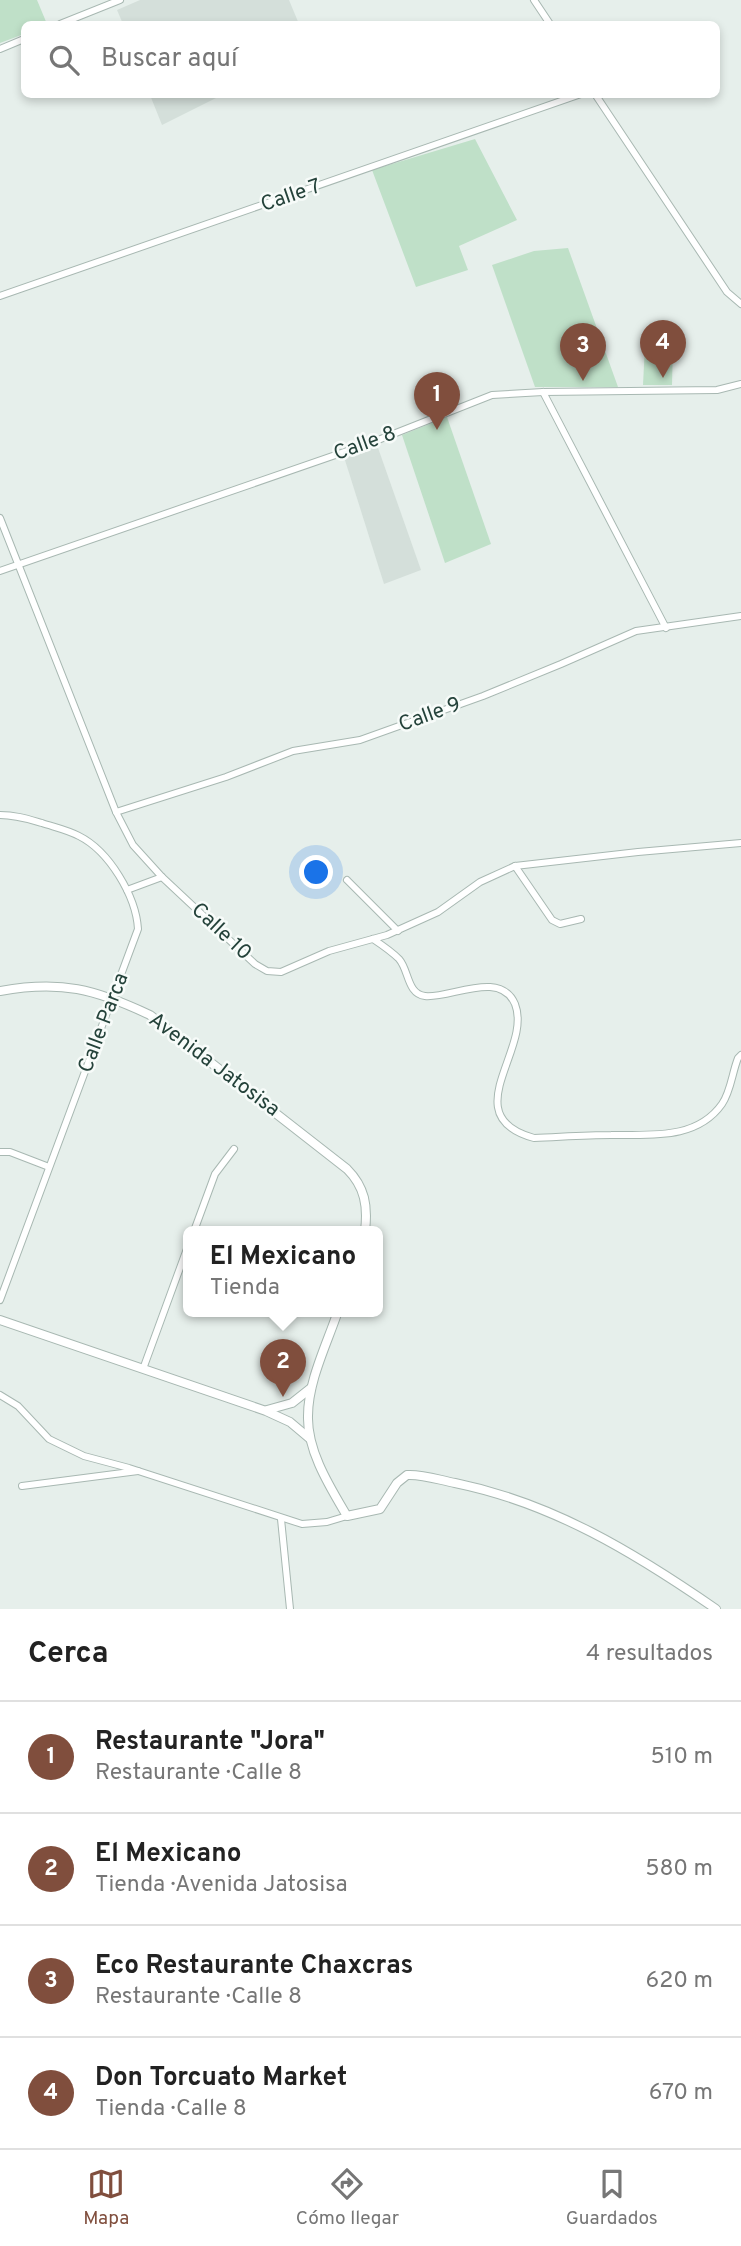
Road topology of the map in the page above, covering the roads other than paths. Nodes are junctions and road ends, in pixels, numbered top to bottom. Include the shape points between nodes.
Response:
1 (120, 0) edge
2 (534, 0) edge
3 (68, 21) edge
4 (548, 21) edge
5 (21, 40) edge
6 (0, 49) edge
7 (569, 98) edge
8 (598, 98) edge
9 (0, 296) edge
10 (741, 304) edge
11 (741, 384) edge
12 (543, 392) junction
13 (0, 518) edge
14 (18, 565) junction
15 (0, 571) edge
16 (741, 616) edge
17 (666, 628) junction
18 (116, 812) junction
19 (0, 815) edge
20 (741, 843) edge
21 (516, 866) junction
22 (162, 877) junction
23 (347, 880) dead end
24 (127, 890) junction
25 (581, 919) dead end
26 (398, 931) junction
27 (373, 939) junction
28 (0, 991) edge
29 (113, 997) junction
30 (741, 1055) edge
31 (234, 1149) dead end
32 (0, 1152) edge
33 (49, 1167) junction
34 (196, 1226) edge
35 (365, 1226) edge
36 (183, 1260) edge
37 (0, 1300) edge
38 (336, 1317) edge
39 (0, 1320) edge
40 (143, 1369) junction
41 (313, 1386) junction
42 (0, 1395) edge
43 (266, 1411) junction
44 (311, 1440) junction
45 (138, 1471) junction
46 (22, 1486) dead end
47 (347, 1516) junction
48 (281, 1519) junction
49 (290, 1609) edge
50 (716, 1609) edge

1 - 3 street
2 - 4 street
5 - 6 street
7 - 9 street, Calle 7
8 - 10 street via 730,298
11 - 12 street, Calle 8 via 717,390
12 - 14 street, Calle 8 via 483,397 373,442
12 - 17 street
13 - 14 street, Calle 10
14 - 15 street, Calle 8
14 - 18 street, Calle 10
16 - 17 street, Calle 9
17 - 18 street, Calle 9 via 636,631 483,696 360,740 293,751
18 - 22 street, Calle 10 via 133,845
19 - 24 street, Calle Parca via 15,815 80,836 107,859
20 - 21 street, Calle 10
21 - 25 street via 552,920 560,924
21 - 26 street, Calle 10
22 - 24 street
22 - 27 street, Calle 10 via 267,971 281,972 329,951
23 - 26 street
24 - 29 street, Calle Parca via 138,929
26 - 27 street, Calle 10
27 - 30 street via 398,958 411,987 421,995 480,986 498,989 512,999 517,1018 498,1104 509,1127 523,1135 654,1136 689,1129 722,1104
28 - 29 street, Avenida Jatosisa via 51,985
29 - 33 street, Calle Parca
29 - 35 street, Avenida Jatosisa via 150,1015 347,1169 365,1196
31 - 34 street via 215,1174
32 - 33 street
33 - 37 street, Calle Parca
36 - 40 street
38 - 41 street
39 - 40 street
40 - 43 street
41 - 43 street via 292,1403
41 - 44 street via 308,1418
42 - 45 street via 18,1406 49,1439 84,1456
43 - 44 street via 290,1422
44 - 47 street
45 - 46 street
45 - 48 street
47 - 48 street via 309,1525
47 - 50 street via 380,1509 407,1475 485,1489 564,1517 659,1570
48 - 49 street

